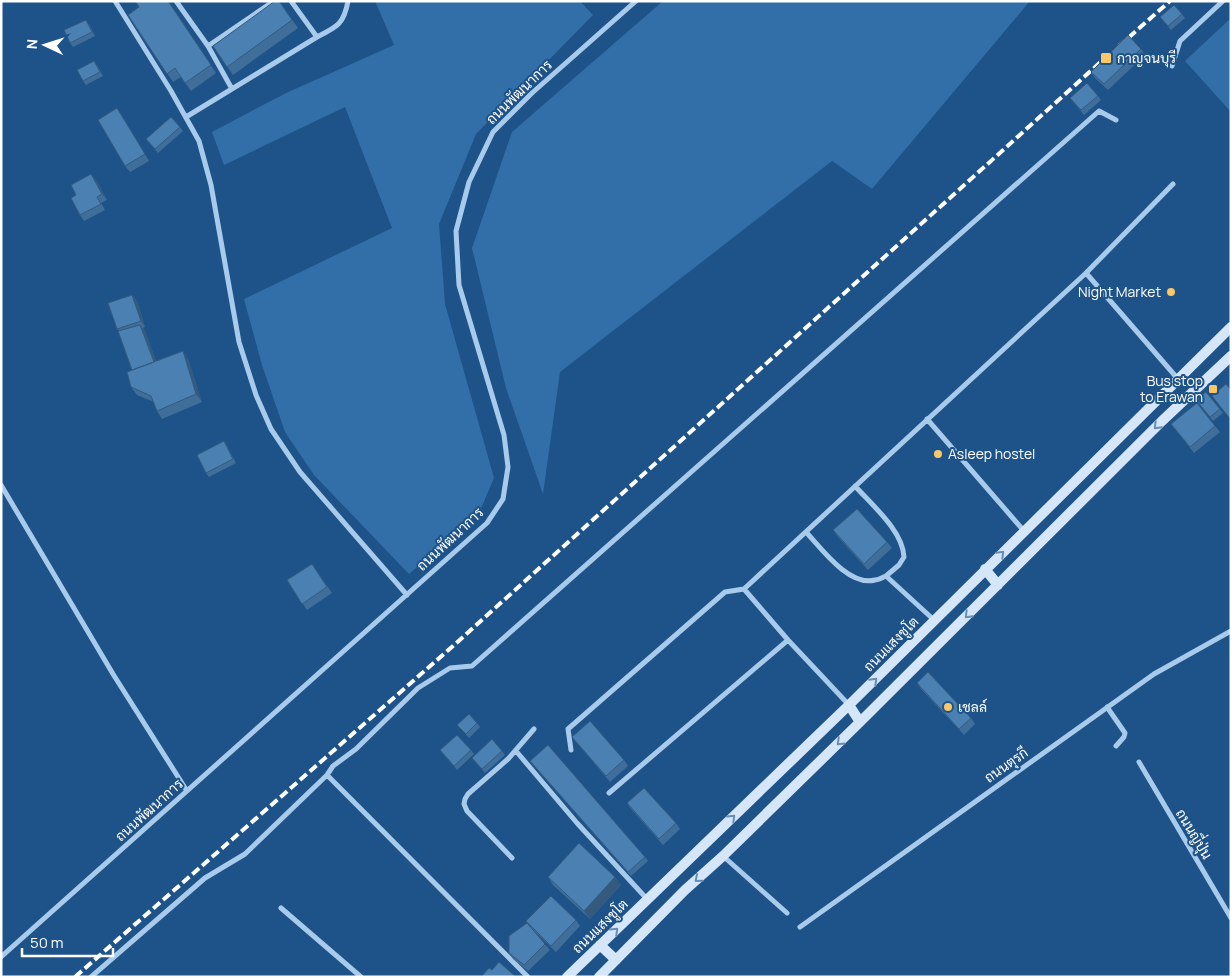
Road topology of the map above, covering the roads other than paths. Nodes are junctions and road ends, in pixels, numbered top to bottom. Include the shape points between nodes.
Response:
1 (115, 1) edge
2 (176, 1) edge
3 (274, 1) edge
4 (291, 1) edge
5 (348, 1) edge
6 (636, 1) edge
7 (1223, 1) edge
8 (317, 37) junction
9 (208, 46) junction
10 (1172, 66) dead end
11 (232, 89) junction
12 (186, 117) junction
13 (1116, 120) dead end
14 (1173, 184) dead end
15 (1086, 273) junction
16 (1231, 327) edge
17 (1231, 356) edge
18 (1178, 379) junction
19 (927, 419) junction
20 (1, 485) edge
21 (855, 486) junction
22 (1024, 531) junction
23 (806, 532) junction
24 (985, 569) junction
25 (886, 576) junction
26 (998, 585) junction
27 (744, 589) junction
28 (407, 594) junction
29 (934, 620) junction
30 (1231, 631) edge
31 (788, 640) junction
32 (849, 705) junction
33 (1108, 707) junction
34 (860, 722) junction
35 (534, 729) dead end
36 (1116, 746) dead end
37 (571, 750) dead end
38 (516, 751) junction
39 (1139, 762) dead end
40 (327, 775) junction
41 (187, 791) junction
42 (610, 793) dead end
43 (723, 856) junction
44 (512, 858) dead end
45 (648, 900) junction
46 (281, 908) dead end
47 (787, 913) dead end
48 (1231, 918) edge
49 (800, 927) dead end
50 (600, 945) junction
51 (1, 957) edge
52 (616, 960) junction
53 (91, 977) edge
54 (361, 977) edge
55 (528, 977) edge
56 (567, 977) edge
57 (599, 977) edge

1 - 12 street
2 - 9 street
3 - 9 street
4 - 8 street
5 - 8 street via 346,14 339,26
6 - 28 street, ถนนพัฒนาการ via 493,132 469,182 456,231 459,285 504,435 508,467 503,499 487,522
7 - 10 street via 1180,41
8 - 11 street
9 - 11 street
11 - 12 street
12 - 28 street via 199,141 211,185 240,342 256,395 271,429 300,472
13 - 40 street via 1098,111 472,666 450,668 418,688
14 - 15 street
15 - 18 street
15 - 19 street
16 - 18 main road, ถนนแสงชูโต
17 -> 26 main road
18 - 22 main road, ถนนแสงชูโต
19 - 21 street
19 - 22 street
20 - 41 street
21 - 23 street
21 - 25 street via 902,542 904,557
24 -> 22 main road, ถนนแสงชูโต
23 - 25 street via 841,569 854,577 874,581
23 - 27 street
24 - 26 main road
24 - 29 main road, ถนนแสงชูโต
25 - 29 street
26 -> 34 main road
27 - 31 street
27 - 37 street via 725,592 568,729
28 - 41 street, ถนนพัฒนาการ
32 -> 29 main road, ถนนแสงชูโต
30 - 33 street, ถนนตุรกี via 1154,674
31 - 32 street
31 - 42 street
32 - 34 main road
45 -> 32 main road, ถนนแสงชูโต
33 - 36 street via 1125,733
33 - 49 street, ถนนตุรกี
34 -> 43 main road
35 - 38 street
38 - 44 street via 468,794 464,804
38 - 45 street via 577,824
39 - 48 street, ถนนญี่ปุ่น
40 - 53 street via 245,854 204,878
40 - 55 street
41 - 51 street, ถนนพัฒนาการ
43 - 47 street
43 -> 52 main road
50 -> 45 main road, ถนนแสงชูโต
46 - 54 street
50 - 52 main road
50 - 56 main road, ถนนแสงชูโต
52 - 57 main road

